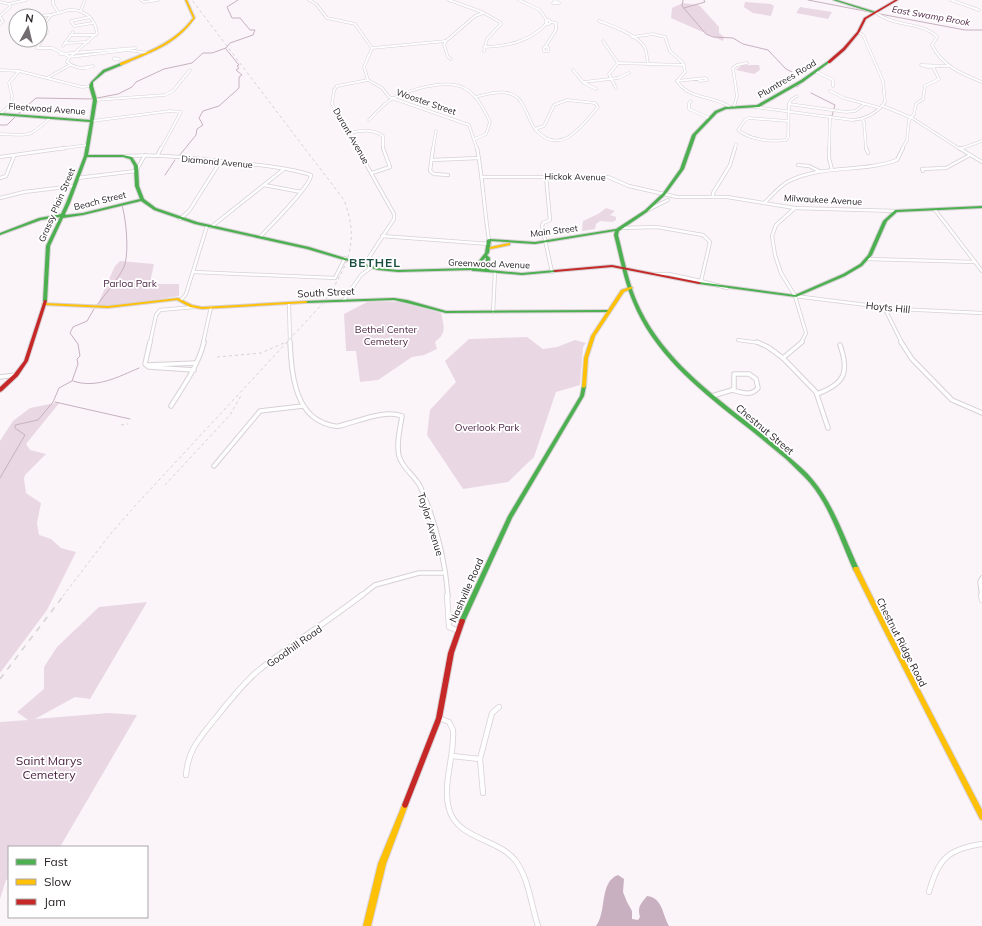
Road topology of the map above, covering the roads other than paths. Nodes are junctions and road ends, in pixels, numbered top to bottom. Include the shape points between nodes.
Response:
1 (26, 0) edge
2 (53, 0) edge
3 (85, 0) edge
4 (141, 0) edge
5 (158, 0) edge
6 (186, 0) edge
7 (309, 0) edge
8 (449, 0) edge
9 (519, 0) edge
10 (834, 0) edge
11 (897, 0) edge
12 (952, 0) edge
13 (552, 1) edge
14 (0, 2) edge
15 (557, 2) edge
16 (9, 4) junction
17 (559, 7) dead end
18 (82, 10) junction
19 (979, 10) dead end
20 (58, 12) junction
21 (483, 13) junction
22 (876, 14) junction
23 (48, 15) edge
24 (51, 15) junction
25 (0, 16) edge
26 (48, 17) edge
27 (90, 17) junction
28 (599, 21) dead end
29 (547, 22) junction
30 (93, 23) junction
31 (0, 24) edge
32 (73, 32) dead end
33 (858, 32) junction
34 (96, 34) junction
35 (70, 35) junction
36 (632, 37) junction
37 (446, 41) junction
38 (603, 41) dead end
39 (88, 42) junction
40 (65, 43) junction
41 (484, 45) junction
42 (63, 46) dead end
43 (545, 47) dead end
44 (37, 48) edge
45 (80, 48) junction
46 (372, 48) junction
47 (122, 49) junction
48 (86, 51) junction
49 (484, 51) dead end
50 (76, 52) junction
51 (149, 53) junction
52 (59, 54) junction
53 (70, 56) junction
54 (118, 58) dead end
55 (450, 59) dead end
56 (925, 60) dead end
57 (618, 63) junction
58 (747, 63) dead end
59 (648, 64) junction
60 (683, 64) junction
61 (928, 64) junction
62 (70, 65) junction
63 (938, 66) junction
64 (950, 66) junction
65 (86, 67) dead end
66 (933, 67) junction
67 (0, 70) edge
68 (190, 70) dead end
69 (572, 70) dead end
70 (19, 71) junction
71 (817, 72) junction
72 (629, 73) dead end
73 (47, 78) junction
74 (698, 79) dead end
75 (368, 80) junction
76 (611, 80) junction
77 (677, 81) junction
78 (584, 82) junction
79 (982, 82) edge
80 (91, 86) junction
81 (833, 86) dead end
82 (616, 88) dead end
83 (596, 89) dead end
84 (830, 90) dead end
85 (797, 96) dead end
86 (475, 97) junction
87 (95, 99) junction
88 (392, 99) junction
89 (691, 101) dead end
90 (789, 104) junction
91 (865, 104) junction
92 (883, 106) junction
93 (730, 107) junction
94 (754, 107) junction
95 (880, 108) junction
96 (788, 112) junction
97 (0, 114) edge
98 (830, 117) junction
99 (50, 118) junction
100 (709, 118) junction
101 (912, 118) junction
102 (862, 119) junction
103 (369, 120) dead end
104 (92, 121) junction
105 (788, 121) junction
106 (535, 129) junction
107 (436, 132) dead end
108 (350, 133) junction
109 (0, 134) edge
110 (475, 139) junction
111 (982, 141) edge
112 (88, 144) junction
113 (736, 144) dead end
114 (960, 149) junction
115 (868, 153) dead end
116 (144, 155) junction
117 (970, 155) junction
118 (14, 156) junction
119 (86, 156) junction
120 (123, 156) junction
121 (157, 156) junction
122 (0, 157) edge
123 (479, 158) junction
124 (432, 160) junction
125 (220, 162) junction
126 (982, 162) edge
127 (798, 164) dead end
128 (284, 169) junction
129 (832, 170) junction
130 (136, 171) junction
131 (923, 171) dead end
132 (819, 172) junction
133 (372, 173) junction
134 (448, 175) dead end
135 (546, 176) junction
136 (484, 177) junction
137 (0, 178) edge
138 (77, 178) junction
139 (264, 185) junction
140 (74, 186) junction
141 (301, 192) junction
142 (664, 194) junction
143 (713, 197) junction
144 (0, 198) edge
145 (142, 200) junction
146 (668, 200) dead end
147 (764, 203) junction
148 (982, 207) edge
149 (795, 208) junction
150 (935, 210) junction
151 (646, 211) junction
152 (896, 211) junction
153 (63, 216) junction
154 (180, 219) junction
155 (209, 226) junction
156 (618, 231) junction
157 (0, 234) edge
158 (382, 236) junction
159 (260, 237) junction
160 (545, 242) junction
161 (490, 244) junction
162 (486, 256) junction
163 (345, 258) junction
164 (868, 259) junction
165 (975, 262) junction
166 (364, 265) junction
167 (372, 267) junction
168 (625, 268) junction
169 (474, 270) junction
170 (487, 271) junction
171 (982, 271) edge
172 (194, 272) junction
173 (495, 272) junction
174 (552, 272) junction
175 (654, 274) junction
176 (701, 281) junction
177 (631, 288) junction
178 (727, 288) junction
179 (795, 296) junction
180 (182, 300) junction
181 (344, 300) junction
182 (44, 304) junction
183 (289, 304) junction
184 (194, 307) junction
185 (211, 307) junction
186 (884, 308) junction
187 (610, 311) junction
188 (493, 312) junction
189 (982, 313) edge
190 (738, 340) dead end
191 (840, 345) dead end
192 (783, 358) junction
193 (196, 363) junction
194 (147, 365) junction
195 (194, 370) junction
196 (16, 375) junction
197 (0, 377) edge
198 (0, 390) edge
199 (732, 390) junction
200 (817, 394) junction
201 (712, 396) junction
202 (171, 406) dead end
203 (303, 406) junction
204 (982, 413) edge
205 (828, 428) dead end
206 (214, 466) dead end
207 (806, 475) joint
208 (444, 573) junction
209 (982, 578) edge
210 (982, 600) edge
211 (458, 631) junction
212 (499, 707) dead end
213 (439, 718) junction
214 (452, 756) junction
215 (480, 759) junction
216 (186, 775) dead end
217 (483, 793) dead end
218 (982, 817) edge
219 (982, 844) edge
220 (929, 892) dead end
221 (367, 926) edge
222 (538, 926) edge

1 - 16 street
2 - 20 street
3 - 18 street
4 - 5 street
6 - 51 main road via 193,15 193,22
7 - 46 street via 328,18 355,24
8 - 21 street
9 - 29 street via 543,11
10 - 22 main road
11 - 22 main road, Plumtrees Road
12 - 19 street
13 - 15 street
14 - 16 street
15 - 17 street
16 - 25 street via 10,7
18 - 20 street
18 - 27 street
20 - 24 street
21 - 37 street via 475,16
21 - 41 street via 499,20 501,24
22 - 33 main road, Plumtrees Road via 864,20
22 - 64 street via 889,21 934,33 937,37 932,47
23 - 24 street
24 - 26 street
25 - 31 street via 3,21
27 - 30 street
27 - 30 street via 71,21 74,26
28 - 36 street via 620,28
29 - 41 street via 541,31 508,46
29 - 43 street via 556,23 557,29
30 - 34 street via 97,29
32 - 35 street
33 - 71 main road, Plumtrees Road via 844,49
33 - 92 street via 863,35 883,81
34 - 35 street
34 - 39 street
35 - 40 street
36 - 59 street via 645,46
36 - 60 street via 663,35 667,39 670,51
37 - 46 street
37 - 55 street via 444,45
38 - 57 street
39 - 40 street
39 - 45 street
40 - 42 street
41 - 49 street
44 - 52 street via 55,49
45 - 48 street
45 - 50 street
46 - 75 street via 364,67
47 - 48 street
47 - 51 street
47 - 53 street
47 - 54 street
48 - 50 street
50 - 52 street
50 - 53 street
51 - 80 main road via 104,71 93,80
52 - 53 street
53 - 62 street via 67,62
56 - 61 street
57 - 59 street
57 - 76 street via 609,74
58 - 93 street via 733,68 737,96
59 - 60 street
60 - 77 street via 685,72
61 - 63 street
61 - 66 street via 921,65
62 - 65 street
62 - 73 street
63 - 64 street
63 - 66 street
64 - 79 street
66 - 101 street via 939,79 925,86 923,99 915,106
67 - 70 street
68 - 87 street via 173,91 165,95
69 - 78 street
70 - 73 street
70 - 97 street via 9,83 11,104
71 - 81 street via 833,80
71 - 94 main road, Plumtrees Road
72 - 76 street
73 - 80 street via 82,87
74 - 77 street
75 - 88 street, Wooster Street via 382,88
75 - 108 street, Durant Avenue via 340,85 334,90 332,104
76 - 78 street via 596,79
76 - 82 street
77 - 93 street via 686,93 709,98
78 - 83 street
80 - 87 main road, Grassy Plain Street
84 - 91 street via 844,98
85 - 90 street
86 - 88 street via 463,87 448,83
86 - 106 street via 502,91 512,92 519,98
86 - 110 street via 490,122 486,134
87 - 104 main road, Grassy Plain Street
88 - 103 street
88 - 110 street, Wooster Street via 467,123
89 - 100 street via 689,109
90 - 91 street via 838,111 855,111
90 - 96 street
91 - 95 street
92 - 95 street
92 - 101 street
93 - 94 main road
93 - 100 main road via 719,110
94 - 96 street
95 - 102 street
96 - 98 street
96 - 105 street
97 - 99 main road, Fleetwood Avenue
98 - 102 street
98 - 129 street via 829,158
99 - 104 main road, Fleetwood Avenue
99 - 109 street via 29,135
100 - 142 main road via 694,135 682,169
101 - 114 street
101 - 129 street via 909,120 907,140 897,160 874,168
102 - 115 street
104 - 112 main road, Grassy Plain Street
104 - 121 street via 170,111 181,112
105 - 105 street via 749,118 738,130 744,135 783,141 788,137
106 - 106 street via 539,134 554,140 571,138 581,129 598,105 567,100 557,102 544,126
107 - 124 street
108 - 133 street, Durant Avenue
108 - 133 street via 368,130 384,136 383,149 390,166
110 - 123 street, Wooster Street
111 - 114 street
112 - 118 street
112 - 119 main road, Grassy Plain Street
113 - 143 street via 730,165
114 - 117 street
116 - 120 street, Diamond Avenue
116 - 121 street, Diamond Avenue
116 - 130 street
117 - 126 street
117 - 131 street via 946,168 926,168 922,169
118 - 122 street
118 - 137 street via 6,176
119 - 120 main road
119 - 138 main road, Grassy Plain Street
120 - 130 main road via 134,160
121 - 125 street, Diamond Avenue
123 - 124 street
123 - 136 street, Wooster Street
124 - 134 street via 432,173
125 - 128 street, Diamond Avenue
125 - 154 street via 190,211
127 - 132 street via 809,166
128 - 139 street
128 - 141 street, Diamond Avenue via 310,175 311,178
129 - 132 street
130 - 138 street
130 - 145 main road via 137,186
132 - 147 street via 787,182
133 - 158 street, Durant Avenue via 394,214 394,219
135 - 136 street, Hickok Avenue
135 - 142 street, Hickok Avenue via 608,177 629,186
135 - 160 street via 550,220 542,224
136 - 161 street, Wooster Street via 483,200
138 - 140 main road, Grassy Plain Street
139 - 141 street
139 - 155 street
140 - 144 street via 24,192
140 - 153 main road, Grassy Plain Street
141 - 159 street
142 - 143 street, Milwaukee Avenue via 684,198
142 - 151 main road
143 - 147 street, Milwaukee Avenue
145 - 153 main road, Beach Street via 122,203 88,214
145 - 154 main road, Greenwood Avenue via 155,209
146 - 151 street
147 - 149 street, Milwaukee Avenue
148 - 150 main road, Milwaukee Avenue
149 - 152 street, Milwaukee Avenue
149 - 179 street via 776,225 772,236 781,273
150 - 152 main road, Milwaukee Avenue
150 - 165 street
151 - 156 main road
152 - 164 main road via 877,233
153 - 157 main road, Beach Street via 40,219
153 - 182 main road, Grassy Plain Street via 48,246
154 - 155 main road, Greenwood Avenue
155 - 159 main road, Greenwood Avenue
155 - 172 street
156 - 160 main road, Main Street
156 - 168 main road, Chestnut Street
156 - 176 street via 657,227 703,235 710,242
158 - 161 street
158 - 166 street
159 - 163 main road, Greenwood Avenue
160 - 161 main road, Main Street
160 - 174 street
161 - 162 main road
162 - 169 main road
162 - 170 main road
163 - 166 main road, Greenwood Avenue
163 - 172 street via 335,278
164 - 165 street
164 - 179 main road, Greenwood Avenue via 858,268
165 - 171 street
166 - 167 main road, Greenwood Avenue
167 - 169 main road, Greenwood Avenue via 398,270
167 - 181 street via 361,275
168 - 174 main road, Greenwood Avenue via 608,266
168 - 175 main road, Greenwood Avenue
168 - 177 main road, Chestnut Street
169 - 170 main road, Greenwood Avenue
170 - 173 main road, Greenwood Avenue
172 - 180 street
173 - 174 main road, Greenwood Avenue
173 - 188 street
175 - 176 street via 669,274
175 - 178 main road, Greenwood Avenue
176 - 178 street
177 - 187 main road, Nashville Road via 623,290
177 - 201 main road, Chestnut Street via 640,314 662,348 688,376
178 - 179 main road, Greenwood Avenue
179 - 186 street, Hoyts Hill
179 - 192 street via 805,325 805,337
180 - 182 main road via 108,307
180 - 184 main road
181 - 183 main road, South Street
181 - 188 main road, South Street via 394,299 446,312
182 - 196 main road, Grassy Plain Street via 30,351
183 - 185 main road, South Street
183 - 203 street via 289,346
184 - 185 main road, South Street
184 - 194 street via 160,310 156,315 145,364
185 - 193 street via 201,354
186 - 189 street, Hoyts Hill
186 - 204 street via 904,348 917,364 952,400
187 - 188 main road, South Street
187 - 211 main road, Nashville Road via 589,346 582,396 510,517
190 - 192 street via 757,342
191 - 200 street via 846,356 847,368 844,377 837,384
192 - 200 street
193 - 194 street via 166,362
193 - 195 street
194 - 195 street
195 - 202 street
196 - 197 street
196 - 198 main road, Grassy Plain Street
199 - 199 street, Chestnut Street via 748,394 755,392 758,382 749,374 734,374
199 - 201 street, Chestnut Street
200 - 205 street
201 - 207 main road, Chestnut Street
203 - 206 street via 260,410
203 - 208 street, Taylor Avenue via 311,417 332,426 394,413 402,416 398,454 418,484 441,552
207 - 218 main road, Chestnut Ridge Road via 824,501 892,644 940,731
208 - 211 street, Taylor Avenue via 449,599 449,627
208 - 216 street, Goodhill Road via 419,573 375,585 258,671 192,746
209 - 210 street
211 - 213 main road, Nashville Road
212 - 215 street via 492,713
213 - 214 street via 452,726
213 - 221 main road, Nashville Road via 382,864
214 - 215 street
214 - 222 street via 448,797 452,817 463,829 504,848 515,860 524,879
215 - 217 street
219 - 220 street via 964,846 944,856 933,877

